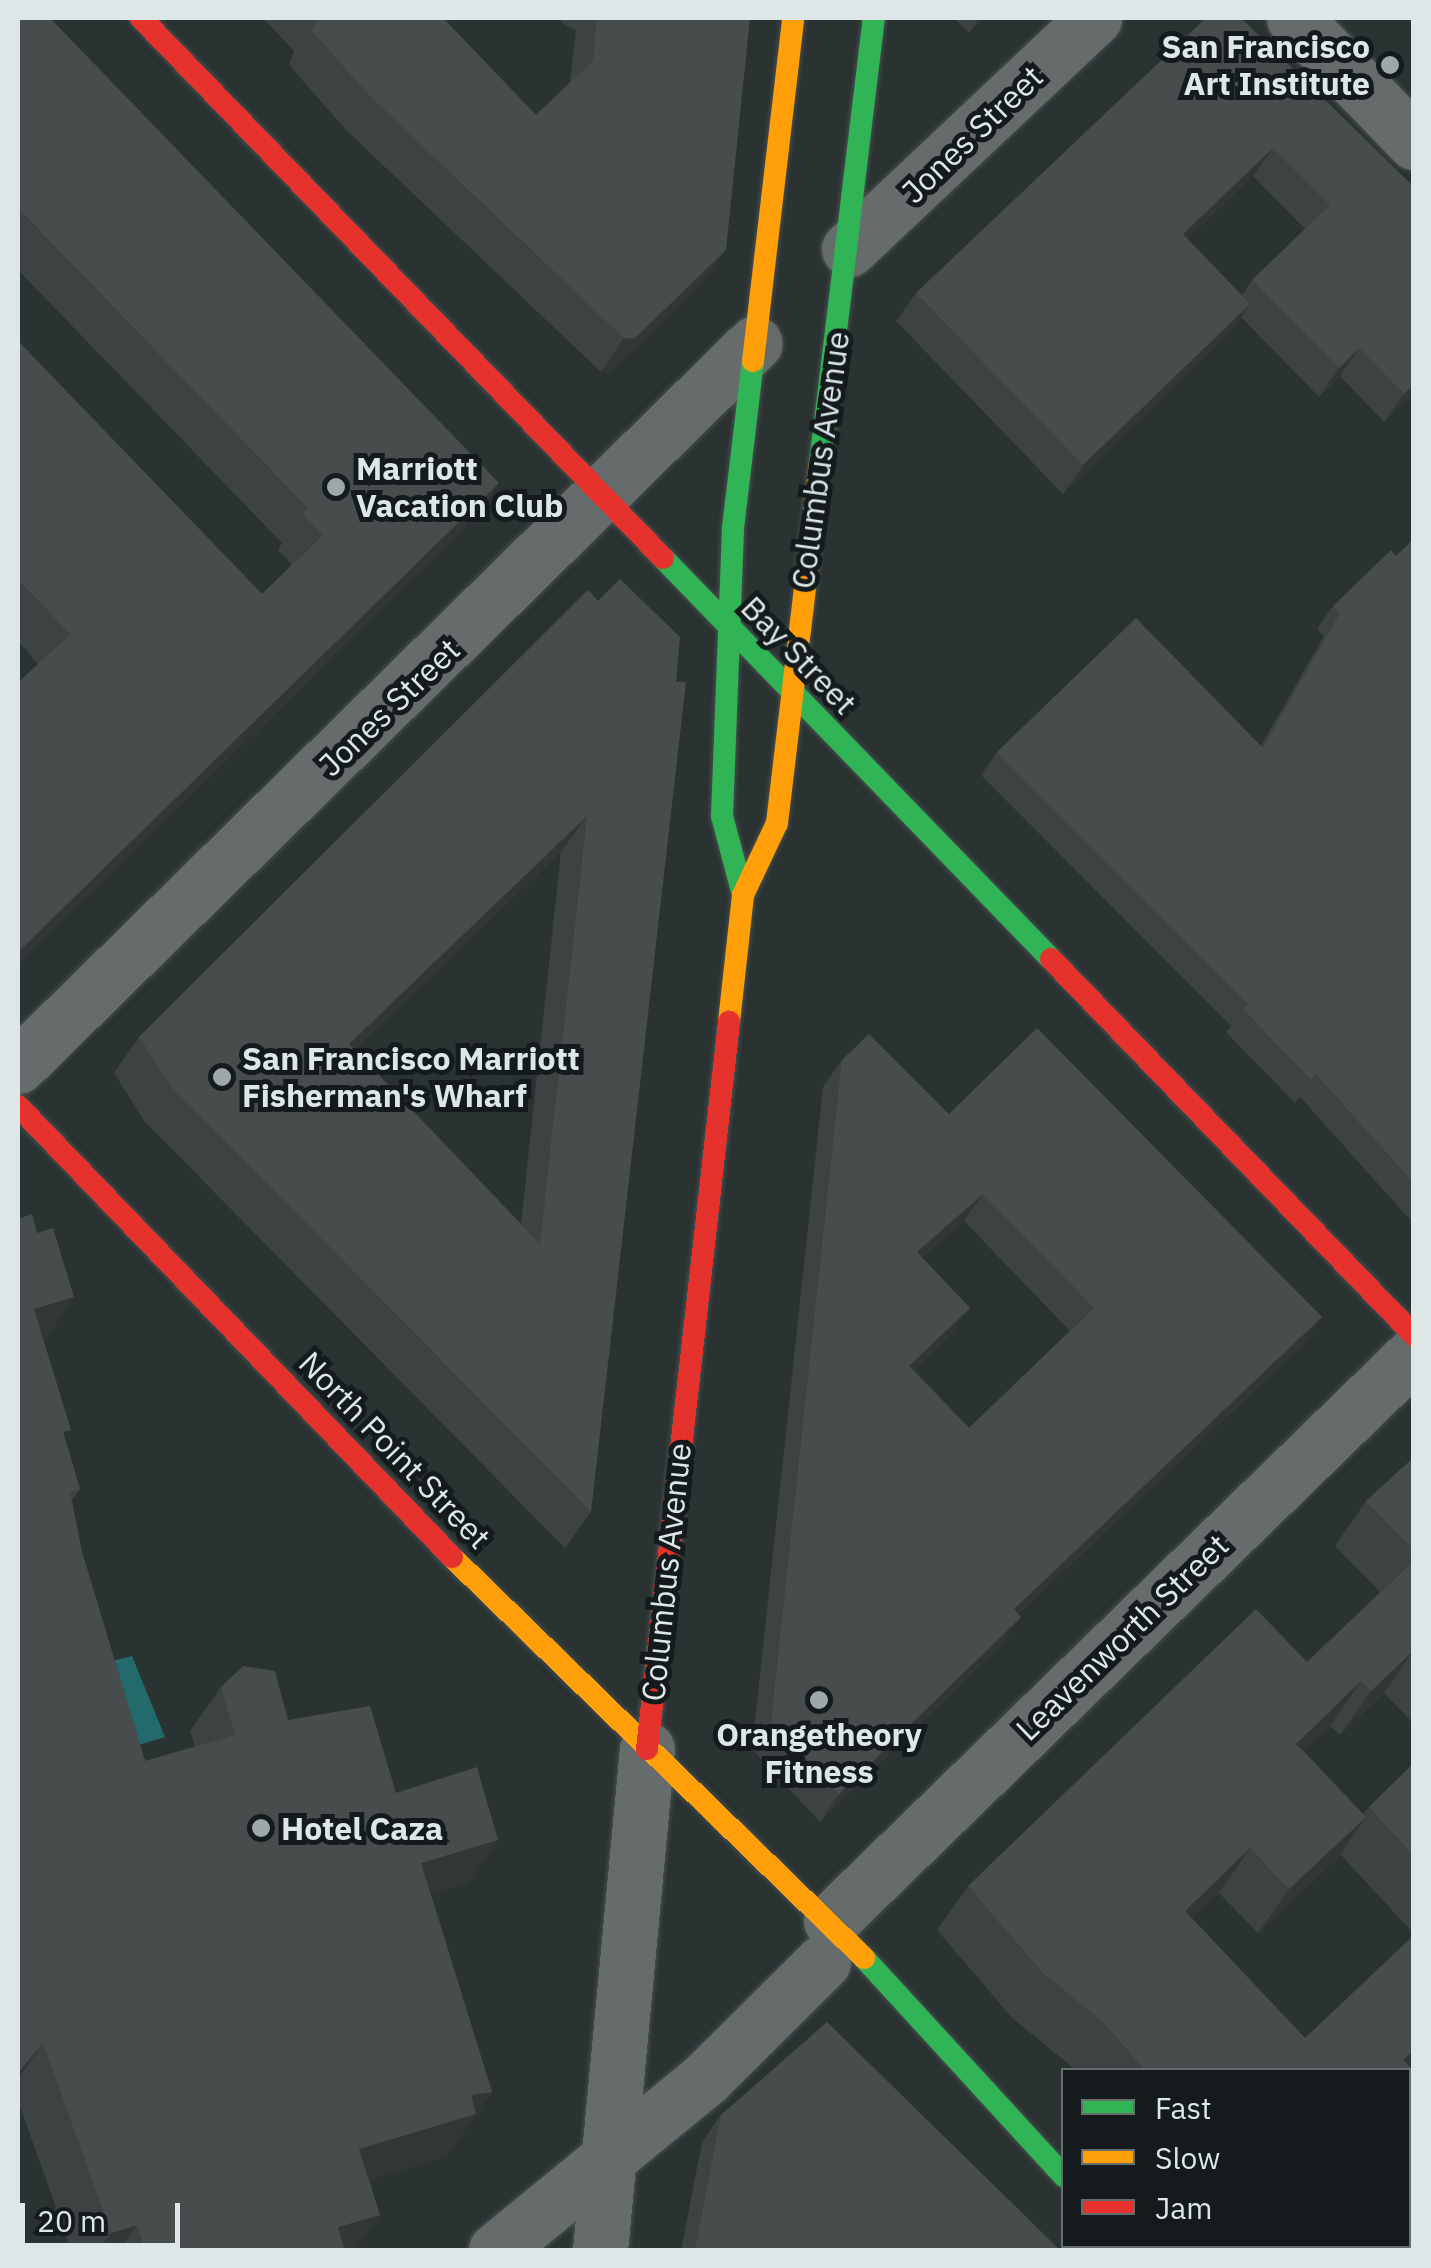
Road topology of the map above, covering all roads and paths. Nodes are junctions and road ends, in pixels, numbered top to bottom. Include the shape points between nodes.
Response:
1 (141, 18) edge
2 (793, 18) edge
3 (874, 18) edge
4 (1094, 18) edge
5 (1294, 18) edge
6 (1414, 142) edge
7 (849, 249) junction
8 (755, 344) junction
9 (604, 499) junction
10 (731, 631) junction
11 (789, 692) junction
12 (743, 895) junction
13 (18, 1066) edge
14 (18, 1106) edge
15 (1414, 1334) edge
16 (1414, 1354) edge
17 (646, 1750) junction
18 (731, 1834) junction
19 (776, 1914) dead end
20 (818, 1940) junction
21 (875, 1980) junction
22 (612, 2148) junction
23 (1061, 2173) edge
24 (496, 2250) edge
25 (600, 2250) edge

1 - 9 main road, Bay Street
2 - 8 main road, Columbus Avenue
3 - 7 main road, Columbus Avenue
4 - 7 street, Jones Street
5 - 6 street
7 - 11 main road, Columbus Avenue
8 - 9 street, Jones Street
8 - 10 main road, Columbus Avenue
9 - 10 main road, Bay Street
9 - 13 street, Jones Street
10 - 11 main road, Bay Street
10 - 12 main road, Columbus Avenue via 722,816
11 - 12 main road, Columbus Avenue via 778,823
11 - 15 main road, Bay Street
12 - 17 main road, Columbus Avenue
14 - 17 main road, North Point Street
16 - 20 street, Leavenworth Street
17 - 18 main road, North Point Street
17 - 22 street, Columbus Avenue
18 - 19 main road, North Point Street
18 - 20 main road, North Point Street
20 - 21 main road, North Point Street
20 - 21 main road, North Point Street via 843,1982
20 - 22 street, Leavenworth Street via 706,2078
21 - 23 main road, North Point Street
22 - 24 street, Leavenworth Street
22 - 25 street, Columbus Avenue

